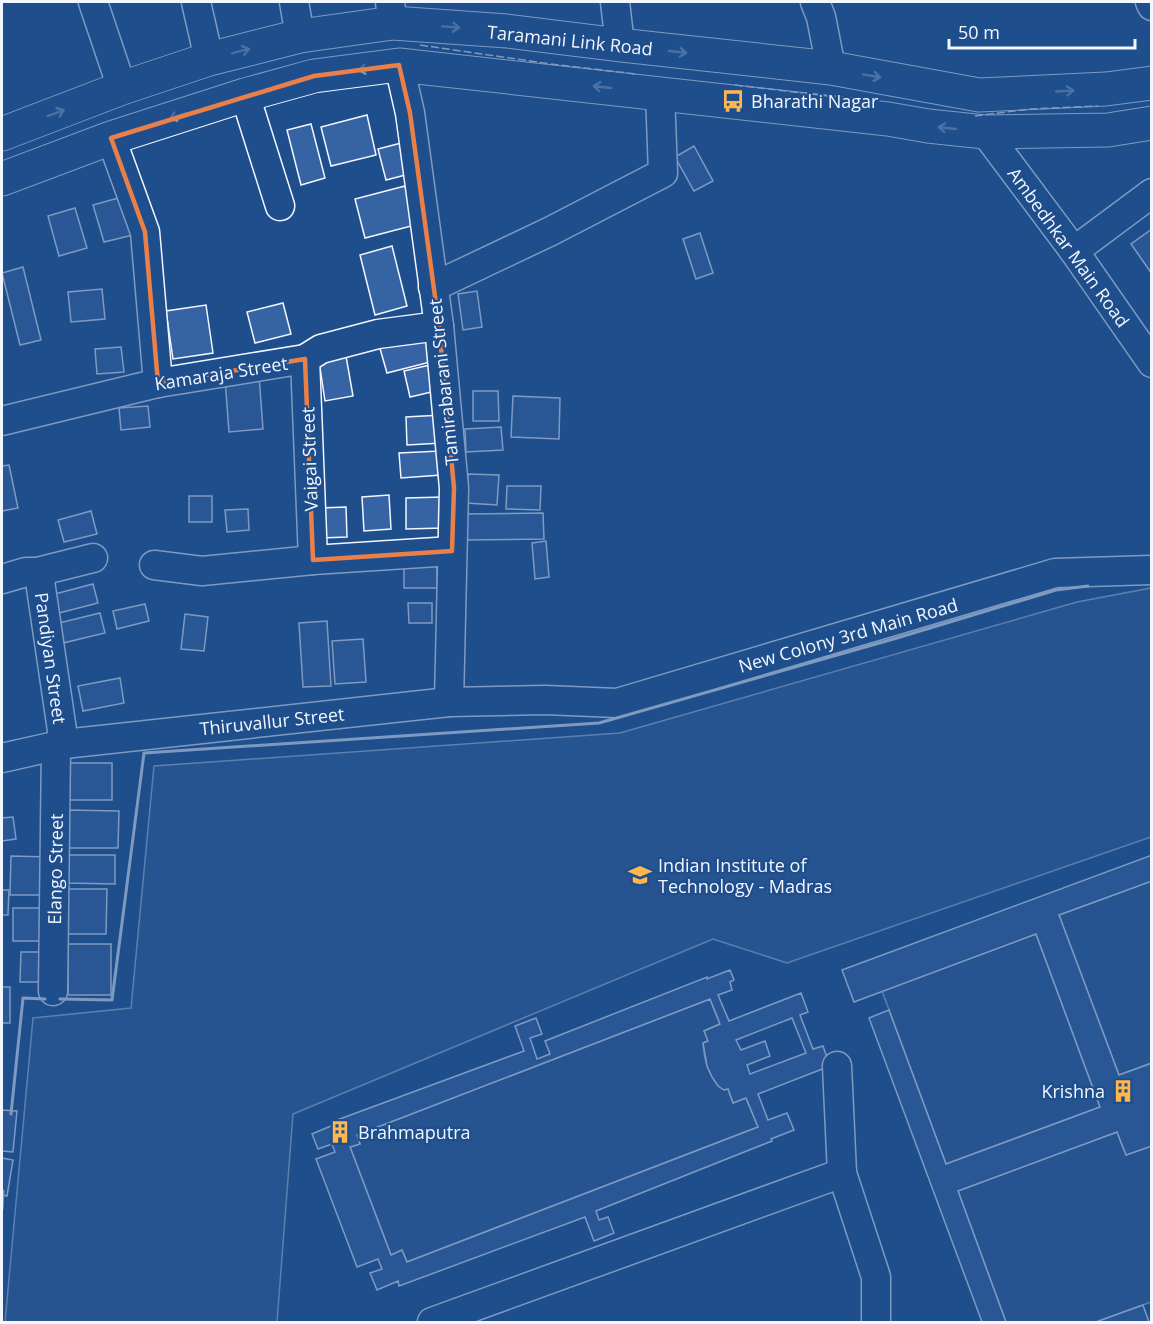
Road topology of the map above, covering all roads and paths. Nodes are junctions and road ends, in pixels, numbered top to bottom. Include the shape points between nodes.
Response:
1 (93, 2) edge
2 (196, 2) edge
3 (294, 2) edge
4 (615, 2) edge
5 (815, 2) edge
6 (1150, 2) edge
7 (1152, 6) edge
8 (391, 12) edge
9 (300, 36) junction
10 (620, 45) junction
11 (209, 59) junction
12 (399, 65) junction
13 (831, 68) junction
14 (1152, 83) edge
15 (122, 88) junction
16 (660, 93) junction
17 (245, 95) junction
18 (1152, 123) edge
19 (985, 132) junction
20 (2, 134) edge
21 (111, 138) junction
22 (2, 180) edge
23 (1152, 193) edge
24 (280, 206) dead end
25 (1074, 250) junction
26 (434, 287) junction
27 (439, 326) junction
28 (1150, 358) edge
29 (304, 359) junction
30 (158, 383) junction
31 (2, 421) edge
32 (452, 551) junction
33 (93, 558) dead end
34 (313, 560) junction
35 (154, 565) dead end
36 (1152, 570) edge
37 (37, 572) junction
38 (2, 579) edge
39 (545, 700) joint
40 (449, 702) junction
41 (60, 745) junction
42 (2, 758) edge
43 (53, 991) dead end
44 (837, 1066) dead end
45 (842, 1173) junction
46 (432, 1323) edge
47 (876, 1323) edge

1 - 15 street
2 - 11 street
3 - 9 street
4 - 10 street
5 - 13 street
6 - 7 street
8 - 9 main road, Taramani Link Road
8 -> 10 main road, Taramani Link Road
8 - 12 main road
11 -> 9 main road, Taramani Link Road
10 -> 13 main road, Taramani Link Road
11 - 15 main road, Taramani Link Road
16 -> 12 main road
12 -> 17 main road via 314,76
12 - 26 street, Tamirabarani Street via 410,113
13 -> 14 main road, Taramani Link Road via 979,95
20 -> 15 main road, Taramani Link Road
19 -> 16 main road
16 - 26 street via 663,172
17 -> 21 main road
17 - 24 street
18 - 19 main road via 1108,130
19 - 25 street, Ambedhkar Main Road
21 - 22 main road
21 - 30 street via 145,232
23 - 25 street
25 - 28 street, Ambedhkar Main Road
26 - 27 street, Tamirabarani Street
27 - 29 street, Kamaraja Street via 378,334 321,349
27 - 32 street, Tamirabarani Street via 454,488
29 - 30 street, Kamaraja Street
29 - 34 street, Vaigai Street
30 - 31 street, Kamaraja Street
32 - 34 street
32 - 40 street, Tamirabarani Street
33 - 37 street
34 - 35 street via 202,571
36 - 39 street, New Colony 3rd Main Road via 1055,573 617,703
37 - 38 street
37 - 41 street, Pandiyan Street
39 - 40 street, Thiruvallur Street
40 - 41 street, Thiruvallur Street
41 - 42 street, Thiruvallur Street
41 - 43 street, Elango Street
44 - 45 street
45 - 46 street
45 - 47 street via 876,1277

